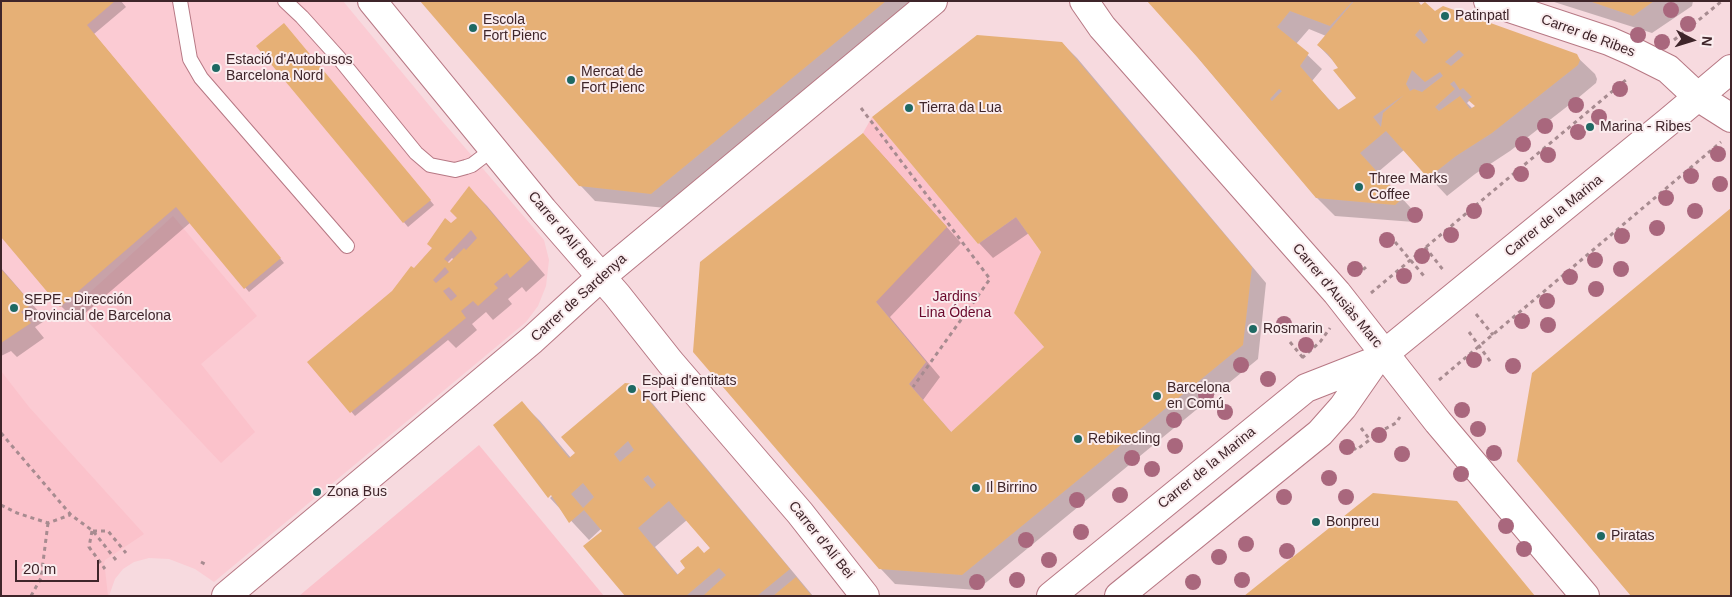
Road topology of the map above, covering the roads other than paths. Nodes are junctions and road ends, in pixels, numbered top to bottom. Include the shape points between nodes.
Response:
1 (180, 1) edge
2 (285, 1) edge
3 (372, 1) edge
4 (933, 1) edge
5 (1084, 1) edge
6 (1488, 1) edge
7 (1731, 69) edge
8 (1698, 97) junction
9 (1727, 130) edge
10 (493, 149) junction
11 (347, 246) dead end
12 (601, 277) junction
13 (1380, 357) junction
14 (226, 596) edge
15 (865, 596) edge
16 (1051, 596) edge
17 (1118, 596) edge
18 (1585, 596) edge

1 - 11 lane via 190,58 201,78
2 - 10 lane via 338,57 416,153 430,165 455,170 472,165
3 - 10 street, Carrer d'Alí Bei
4 - 12 street, Carrer de Sardenya
5 - 13 street, Carrer d'Ausiàs Marc via 1102,27 1337,293
6 - 8 street, Carrer de Ribes via 1634,52 1668,69
7 - 8 street, Carrer de la Marina
8 - 9 street, Carrer de Ribes
8 - 13 street, Carrer de la Marina
10 - 12 street, Carrer d'Alí Bei
12 - 14 street, Carrer de Sardenya via 532,340
12 - 15 street, Carrer d'Alí Bei via 800,513
13 - 16 street, Carrer de la Marina via 1306,388
13 - 17 street, Carrer de la Marina via 1320,433
13 - 18 street, Carrer d'Ausiàs Marc

